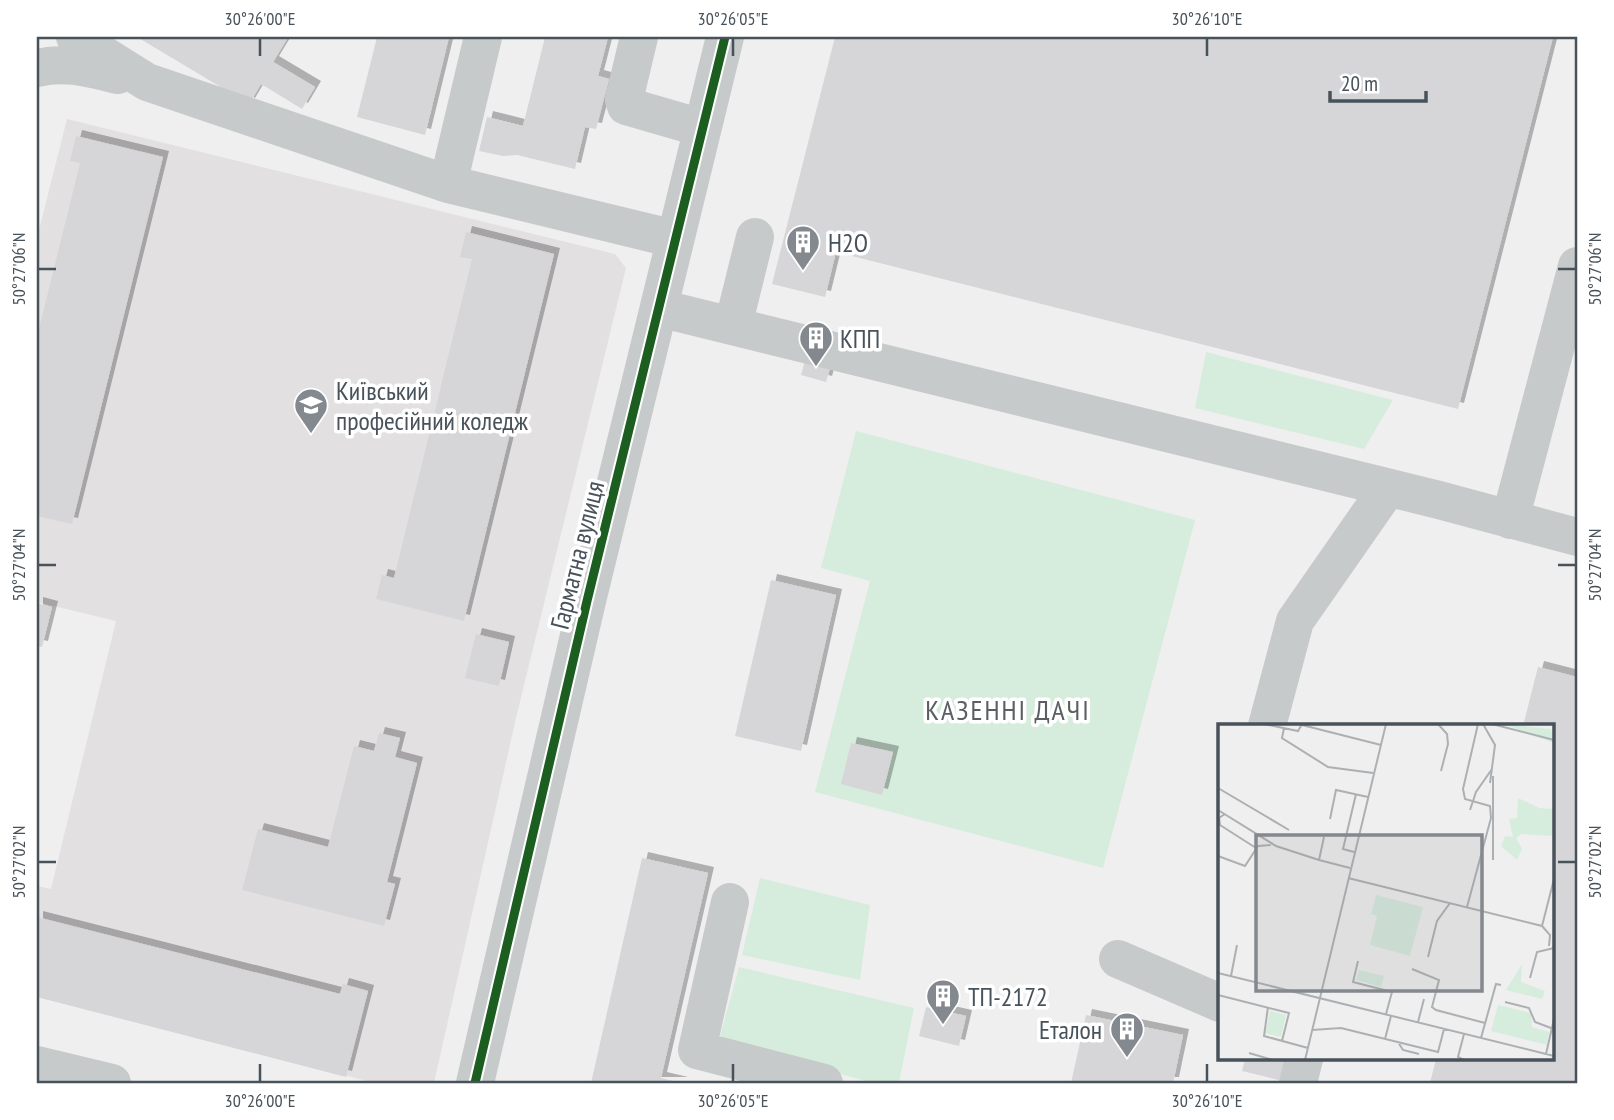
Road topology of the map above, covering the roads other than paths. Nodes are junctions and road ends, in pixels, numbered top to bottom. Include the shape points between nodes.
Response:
1 (75, 37) edge
2 (483, 37) edge
3 (639, 37) edge
4 (725, 37) edge
5 (37, 68) edge
6 (147, 82) junction
7 (702, 128) junction
8 (448, 184) junction
9 (755, 237) dead end
10 (676, 239) junction
11 (1577, 266) edge
12 (659, 307) junction
13 (733, 326) junction
14 (1387, 489) junction
15 (1510, 520) junction
16 (1577, 537) edge
17 (1268, 724) edge
18 (730, 902) dead end
19 (1118, 959) dead end
20 (1218, 1002) edge
21 (1304, 1060) edge
22 (37, 1065) edge
23 (112, 1083) edge
24 (475, 1083) edge
25 (824, 1083) edge
26 (1298, 1083) edge

1 - 6 street
2 - 8 street
3 - 7 street via 626,106
4 - 7 street, Гарматна вулиця
5 - 6 street via 74,65
6 - 8 street
7 - 10 street, Гарматна вулиця
8 - 10 street
9 - 13 street
10 - 12 street, Гарматна вулиця
11 - 15 street
12 - 13 street
12 - 24 street, Гарматна вулиця
13 - 14 street
14 - 15 street
14 - 17 street via 1295,621
15 - 16 street
18 - 25 street via 697,1050
19 - 20 street
21 - 26 street
22 - 23 street

